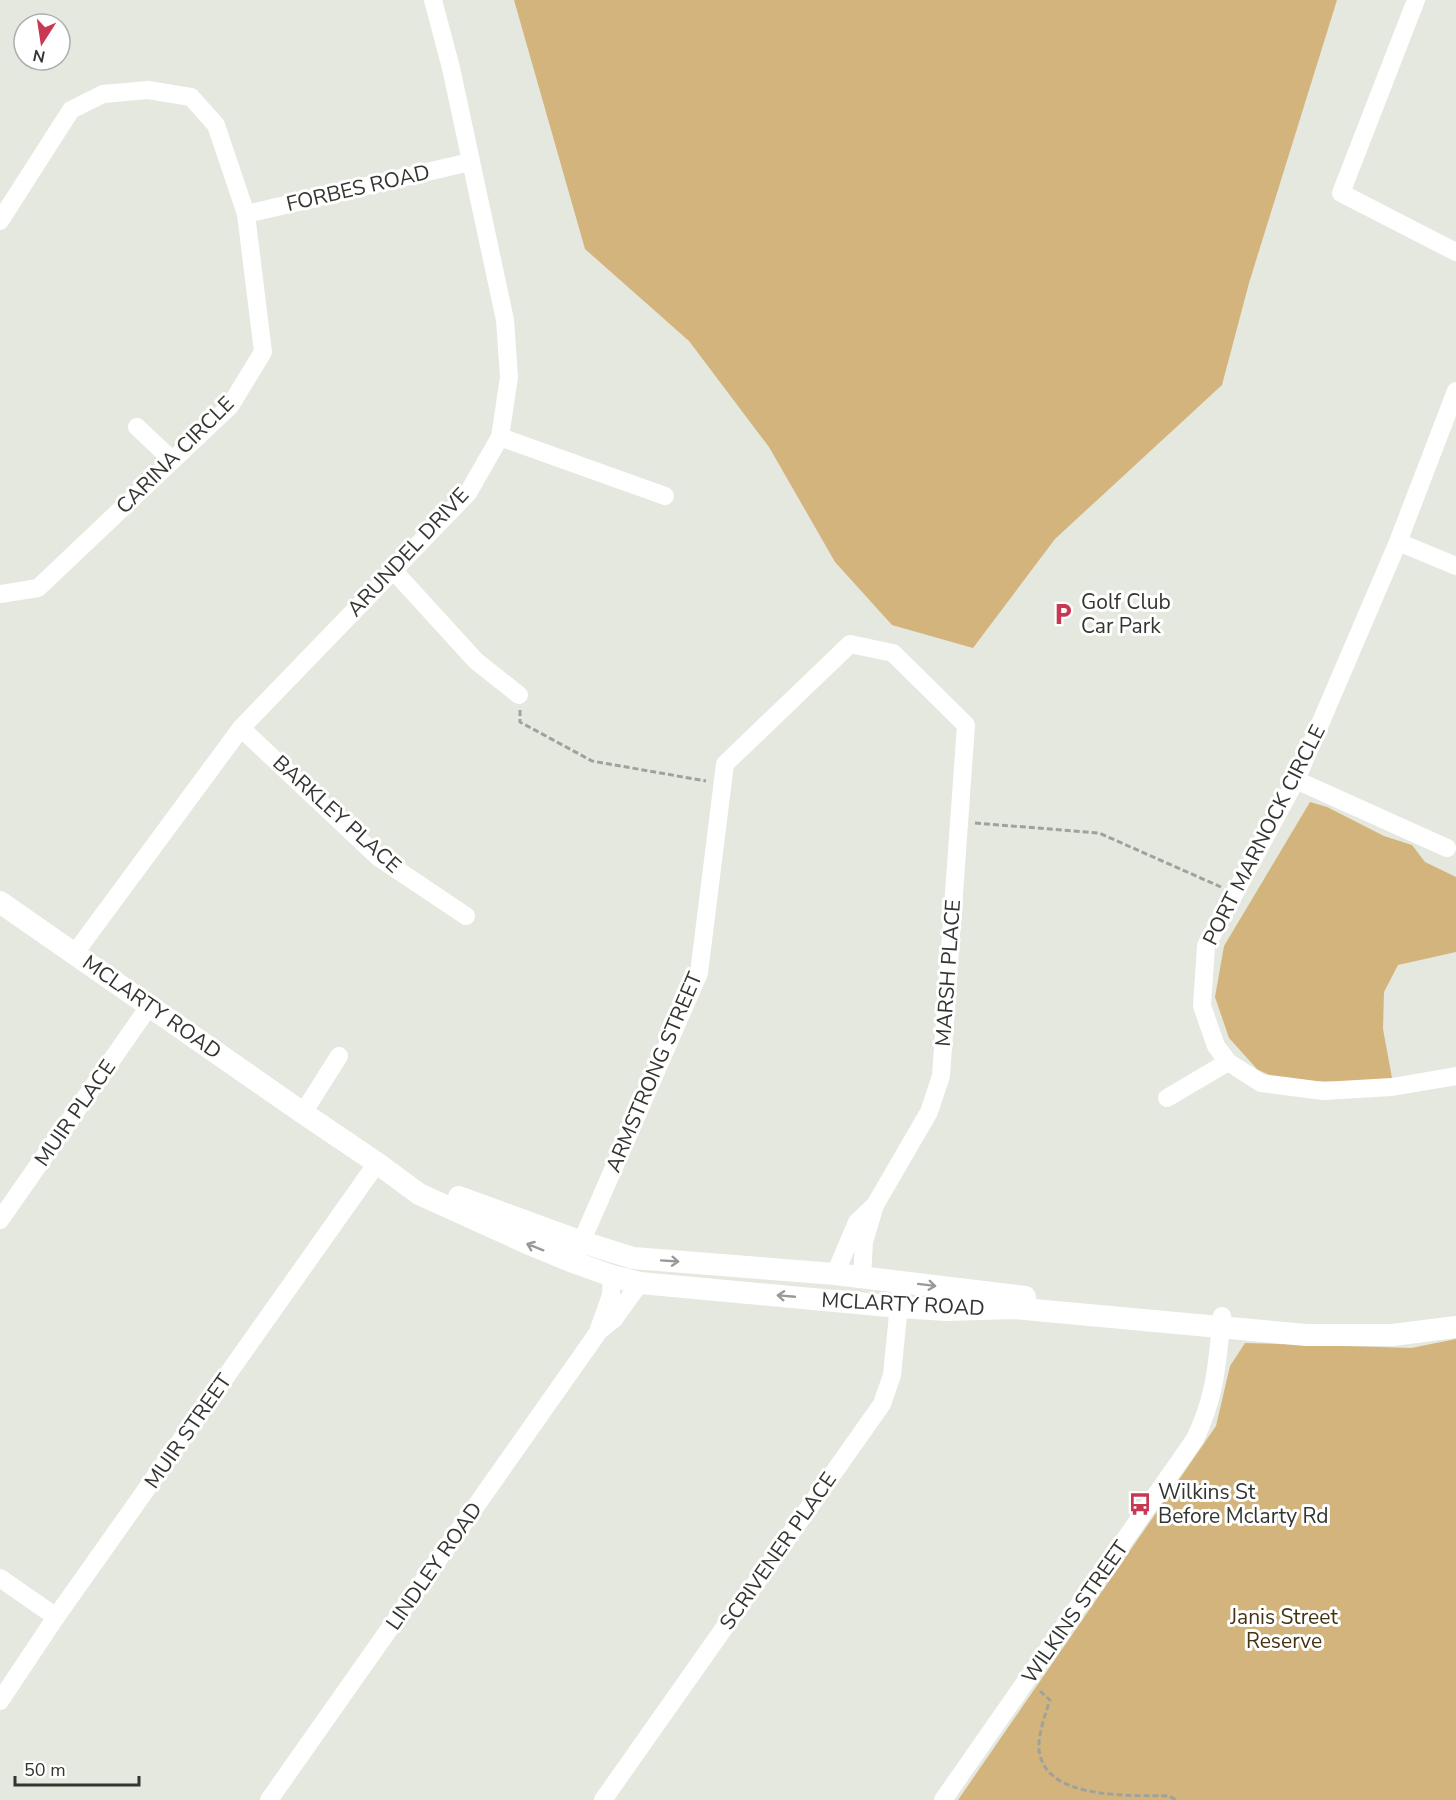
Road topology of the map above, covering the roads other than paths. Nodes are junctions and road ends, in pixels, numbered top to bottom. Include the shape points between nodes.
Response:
1 (433, 0) edge
2 (1416, 0) edge
3 (470, 162) junction
4 (246, 214) junction
5 (0, 221) edge
6 (1456, 252) edge
7 (1456, 391) edge
8 (137, 426) dead end
9 (500, 437) junction
10 (172, 460) junction
11 (666, 496) dead end
12 (1398, 542) junction
13 (1456, 566) edge
14 (393, 570) junction
15 (0, 594) edge
16 (519, 695) road end
17 (966, 725) joint
18 (241, 728) junction
19 (1296, 780) junction
20 (1447, 848) dead end
21 (0, 902) edge
22 (466, 916) dead end
23 (75, 953) junction
24 (150, 1005) junction
25 (339, 1056) dead end
26 (1228, 1062) junction
27 (1456, 1076) edge
28 (1167, 1098) dead end
29 (303, 1113) junction
30 (377, 1163) junction
31 (875, 1205) junction
32 (0, 1220) edge
33 (577, 1252) junction
34 (633, 1258) junction
35 (848, 1275) junction
36 (626, 1280) junction
37 (901, 1281) junction
38 (844, 1302) junction
39 (899, 1307) junction
40 (1456, 1315) edge
41 (1222, 1321) junction
42 (1456, 1327) edge
43 (599, 1331) junction
44 (0, 1578) edge
45 (56, 1617) junction
46 (0, 1701) edge
47 (269, 1800) edge
48 (603, 1800) edge
49 (942, 1800) edge

1 - 3 street, ARUNDEL DRIVE
2 - 6 street via 1341,193
3 - 4 street, FORBES ROAD
3 - 9 street, ARUNDEL DRIVE via 505,321 509,377
4 - 5 street, CARINA CIRCLE via 216,125 191,97 148,90 103,94 71,110
4 - 10 street, CARINA CIRCLE via 263,352 230,406
7 - 12 street, PORT MARNOCK CIRCLE
8 - 10 street
9 - 11 street
9 - 14 street, ARUNDEL DRIVE via 468,493
10 - 15 street, CARINA CIRCLE via 38,588
12 - 13 street
12 - 19 street, PORT MARNOCK CIRCLE
14 - 16 street via 476,661
14 - 18 street, ARUNDEL DRIVE
17 - 31 street, MARSH PLACE via 941,1076 929,1112
17 - 33 street, ARMSTRONG STREET via 893,653 850,644 725,764 699,973
18 - 22 street, BARKLEY PLACE via 378,857
18 - 23 street, ARUNDEL DRIVE
19 - 20 street
19 - 26 street, PORT MARNOCK CIRCLE via 1206,946 1202,1006 1216,1046
21 - 23 street, MCLARTY ROAD
23 - 24 street, MCLARTY ROAD
24 - 29 street, MCLARTY ROAD
24 - 32 street, MUIR PLACE
25 - 29 street
26 - 27 street, PORT MARNOCK CIRCLE via 1261,1083 1323,1091 1392,1087
26 - 28 street
29 - 30 street, MCLARTY ROAD
30 - 33 street, MCLARTY ROAD via 419,1194 527,1244
30 - 45 street, MUIR STREET
31 - 35 street, MARSH PLACE via 864,1242
31 - 35 street, MARSH PLACE via 857,1222
33 - 34 street, MCLARTY ROAD
33 - 36 street, MCLARTY ROAD
34 -> 35 street, MCLARTY ROAD
34 - 36 street
35 - 37 street, MCLARTY ROAD
35 - 38 street
38 -> 36 street, MCLARTY ROAD
36 - 43 street, LINDLEY ROAD via 610,1295
36 - 43 street, LINDLEY ROAD via 614,1319
37 - 39 street, SCRIVENER PLACE
37 -> 41 street, MCLARTY ROAD
38 - 39 street, MCLARTY ROAD
39 - 41 street, MCLARTY ROAD via 1014,1308
39 - 48 street, SCRIVENER PLACE via 892,1375 882,1404
40 - 41 street, MCLARTY ROAD via 1398,1323
41 - 42 street, MCLARTY ROAD via 1317,1335 1393,1335
41 - 49 street, WILKINS STREET via 1214,1389 1195,1439
43 - 47 street, LINDLEY ROAD
44 - 45 street
45 - 46 street, MUIR STREET

